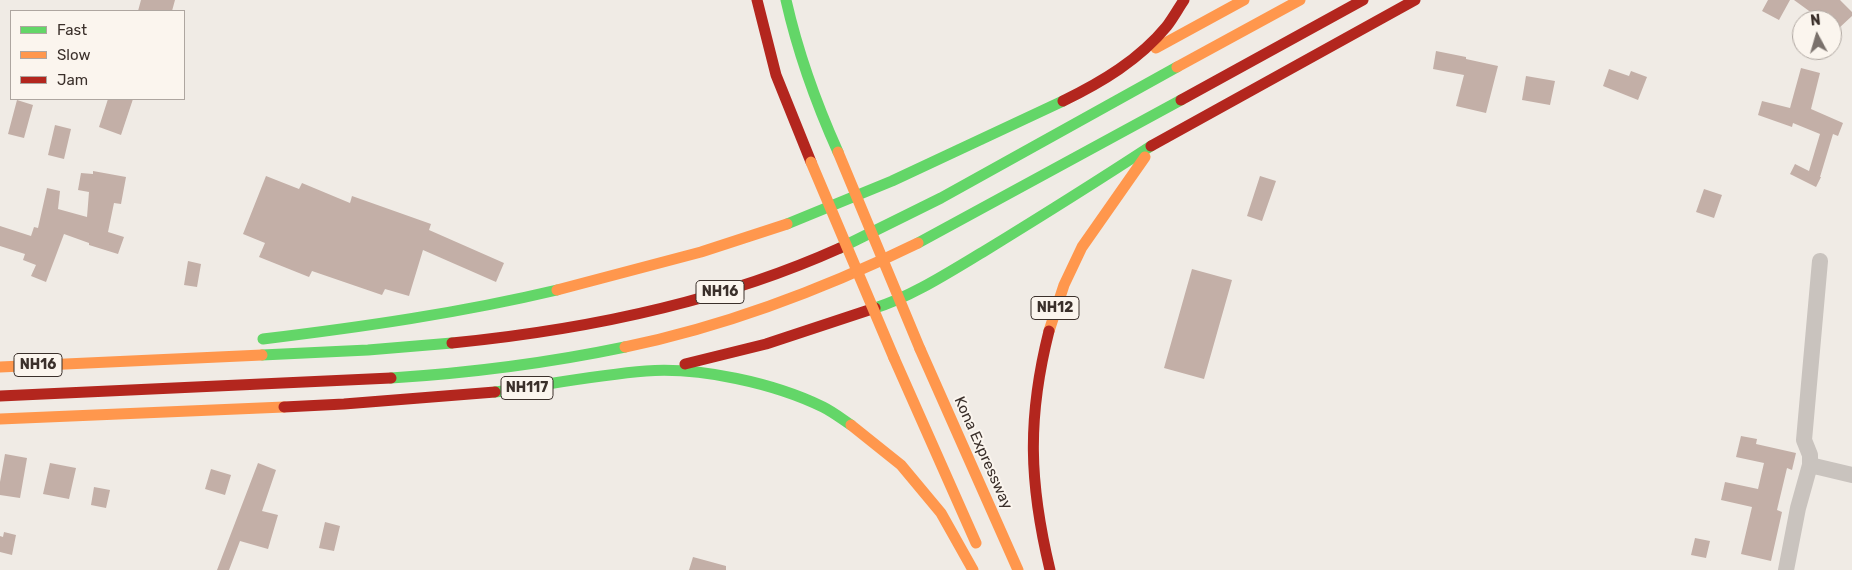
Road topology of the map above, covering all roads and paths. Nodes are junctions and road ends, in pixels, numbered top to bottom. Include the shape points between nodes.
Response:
1 (758, 0) edge
2 (786, 0) edge
3 (1184, 0) edge
4 (1244, 0) edge
5 (1300, 0) edge
6 (1363, 0) edge
7 (1415, 0) edge
8 (1129, 64) junction
9 (1202, 88) junction
10 (1151, 146) junction
11 (1820, 261) dead end
12 (252, 340) dead end
13 (213, 345) dead end
14 (75, 363) junction
15 (0, 367) edge
16 (647, 371) junction
17 (0, 396) edge
18 (0, 420) edge
19 (1810, 465) junction
20 (1852, 474) edge
21 (980, 552) dead end
22 (973, 570) edge
23 (1018, 570) edge
24 (1050, 570) edge
25 (1786, 570) edge

1 - 21 main road, bridge via 776,75 894,358
2 - 23 main road, Kona Expressway, bridge via 808,82 920,349
3 - 8 main road via 1155,42
4 - 8 main road
5 - 14 main road, NH16 via 948,196 830,251 707,296 593,323 435,345
6 - 9 main road, NH12
7 - 10 main road
8 - 12 main road via 1077,94 894,180 787,224 713,248 536,295 409,320
9 - 10 main road, NH12
9 - 17 main road, NH16 via 897,253 754,311 676,334 541,364 463,373
10 - 16 main road via 1054,209 889,304 730,354
10 - 24 main road, NH12 via 1083,245 1052,316 1034,407 1032,442 1037,511
11 - 19 street via 1804,440
13 - 14 main road
14 - 15 main road, NH16
16 - 18 main road, NH117 via 491,393
16 - 22 main road, NH117 via 730,376 771,387 831,412 859,430 901,465 941,513
19 - 20 street
19 - 25 street

